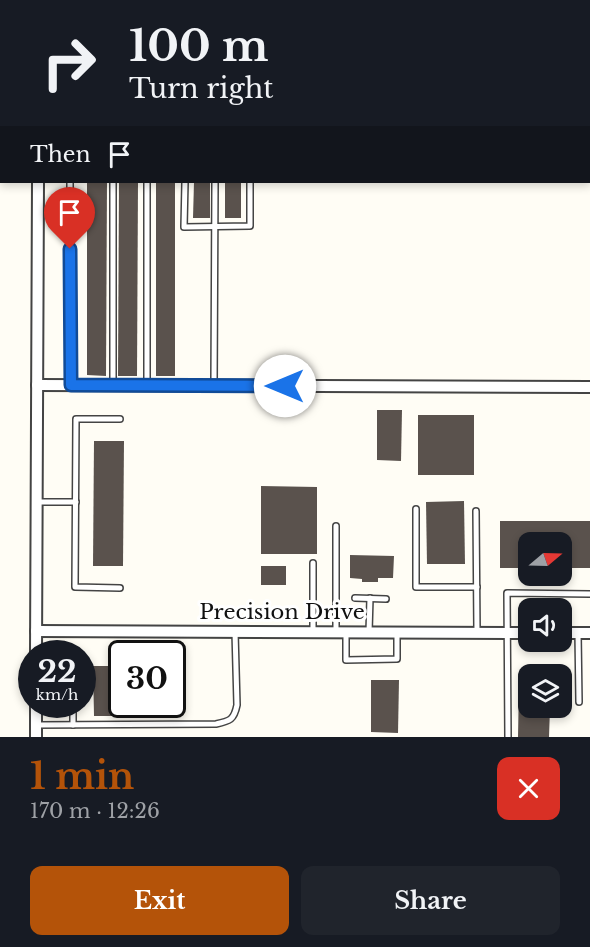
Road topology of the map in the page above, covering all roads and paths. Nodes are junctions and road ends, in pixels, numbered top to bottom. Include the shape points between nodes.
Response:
1 (38, 183) edge
2 (70, 183) edge
3 (113, 183) edge
4 (147, 183) edge
5 (185, 183) edge
6 (215, 183) edge
7 (250, 183) edge
8 (215, 226) junction
9 (37, 385) junction
10 (71, 385) junction
11 (113, 385) junction
12 (147, 385) junction
13 (214, 386) junction
14 (590, 387) edge
15 (120, 419) dead end
16 (37, 502) junction
17 (75, 502) junction
18 (416, 508) dead end
19 (476, 511) dead end
20 (336, 526) dead end
21 (314, 563) dead end
22 (477, 587) junction
23 (120, 588) dead end
24 (590, 594) edge
25 (355, 598) dead end
26 (370, 598) junction
27 (386, 599) dead end
28 (36, 631) junction
29 (235, 632) junction
30 (313, 632) junction
31 (341, 632) junction
32 (369, 632) junction
33 (397, 632) junction
34 (477, 632) junction
35 (507, 633) junction
36 (518, 633) edge
37 (572, 633) edge
38 (578, 633) junction
39 (590, 633) edge
40 (36, 640) edge
41 (579, 702) dead end
42 (36, 718) edge
43 (73, 718) edge
44 (73, 724) junction
45 (36, 725) junction
46 (36, 737) edge
47 (508, 737) edge

1 - 9 street
2 - 10 lane
3 - 11 lane
4 - 12 lane
5 - 8 lane via 184,227
6 - 8 lane
7 - 8 lane via 250,226
8 - 13 lane
9 - 10 street
9 - 16 street
10 - 11 street
11 - 12 street
12 - 13 street
13 - 14 street
15 - 17 lane via 76,419
16 - 17 lane
16 - 28 street
17 - 23 lane via 75,587
18 - 22 lane via 416,587
19 - 22 lane
20 - 31 lane
21 - 30 lane
22 - 34 lane
24 - 35 lane via 507,593
25 - 26 lane
26 - 27 lane
26 - 32 lane
28 - 29 street, Precision Drive
28 - 40 street
29 - 30 street, Precision Drive
29 - 44 lane via 237,705 229,722
30 - 31 street, Precision Drive
31 - 32 street, Precision Drive
31 - 33 lane via 346,660 397,659
32 - 33 street, Precision Drive
33 - 34 street, Precision Drive
34 - 35 street, Precision Drive
35 - 36 street, Precision Drive
35 - 47 lane
37 - 38 street
38 - 39 street
38 - 41 lane
42 - 45 street
43 - 44 lane
44 - 45 lane
45 - 46 street

